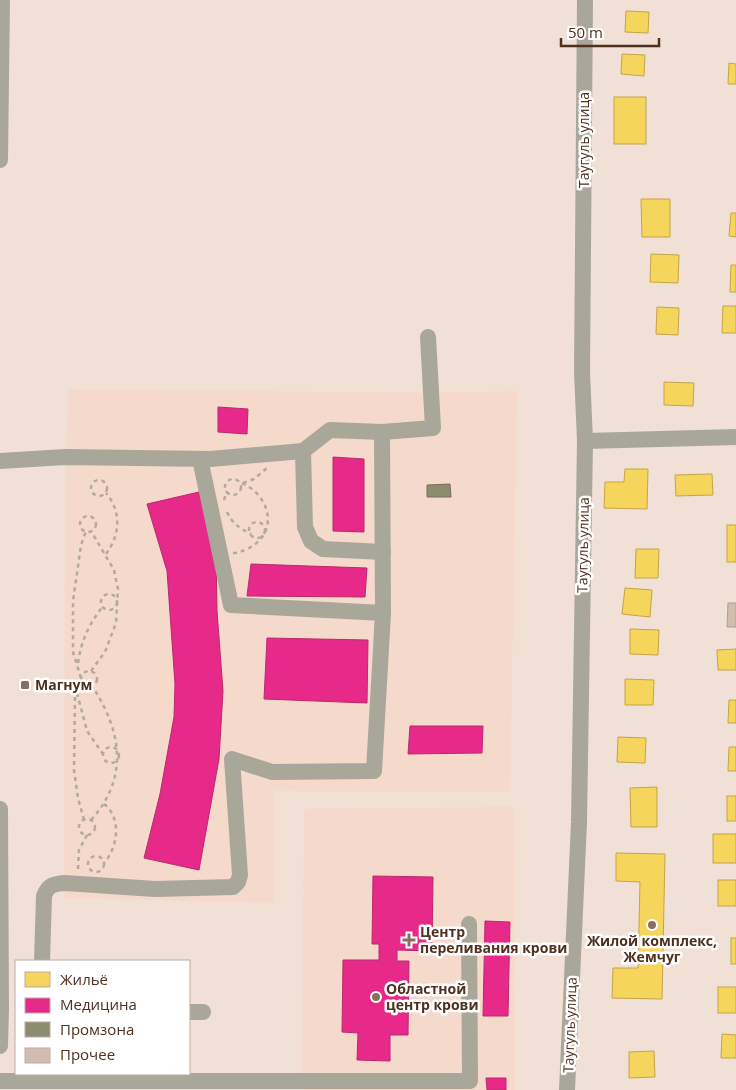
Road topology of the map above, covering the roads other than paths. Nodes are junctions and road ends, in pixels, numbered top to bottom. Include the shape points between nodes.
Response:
1 (2, 0) edge
2 (585, 0) edge
3 (0, 160) edge
4 (428, 337) dead end
5 (382, 432) junction
6 (736, 437) edge
7 (584, 441) junction
8 (303, 452) junction
9 (200, 459) junction
10 (0, 461) edge
11 (383, 552) junction
12 (383, 613) junction
13 (0, 809) edge
14 (0, 818) edge
15 (469, 924) dead end
16 (42, 960) edge
17 (9, 1009) edge
18 (0, 1046) edge
19 (0, 1081) edge
20 (567, 1090) edge

1 - 3 street
2 - 7 street, Таугуль улица
4 - 5 street via 433,428
5 - 8 street via 330,430
5 - 11 street
6 - 7 street
7 - 20 street, Таугуль улица via 579,822
8 - 9 street
8 - 11 street via 305,527 311,541 323,549
9 - 10 street via 65,457
9 - 12 street via 231,605
11 - 12 street
12 - 16 street via 374,771 272,772 232,760 238,882 233,887 155,889 52,884 44,896
13 - 14 street
14 - 17 street
15 - 19 street via 470,1081
17 - 18 street

